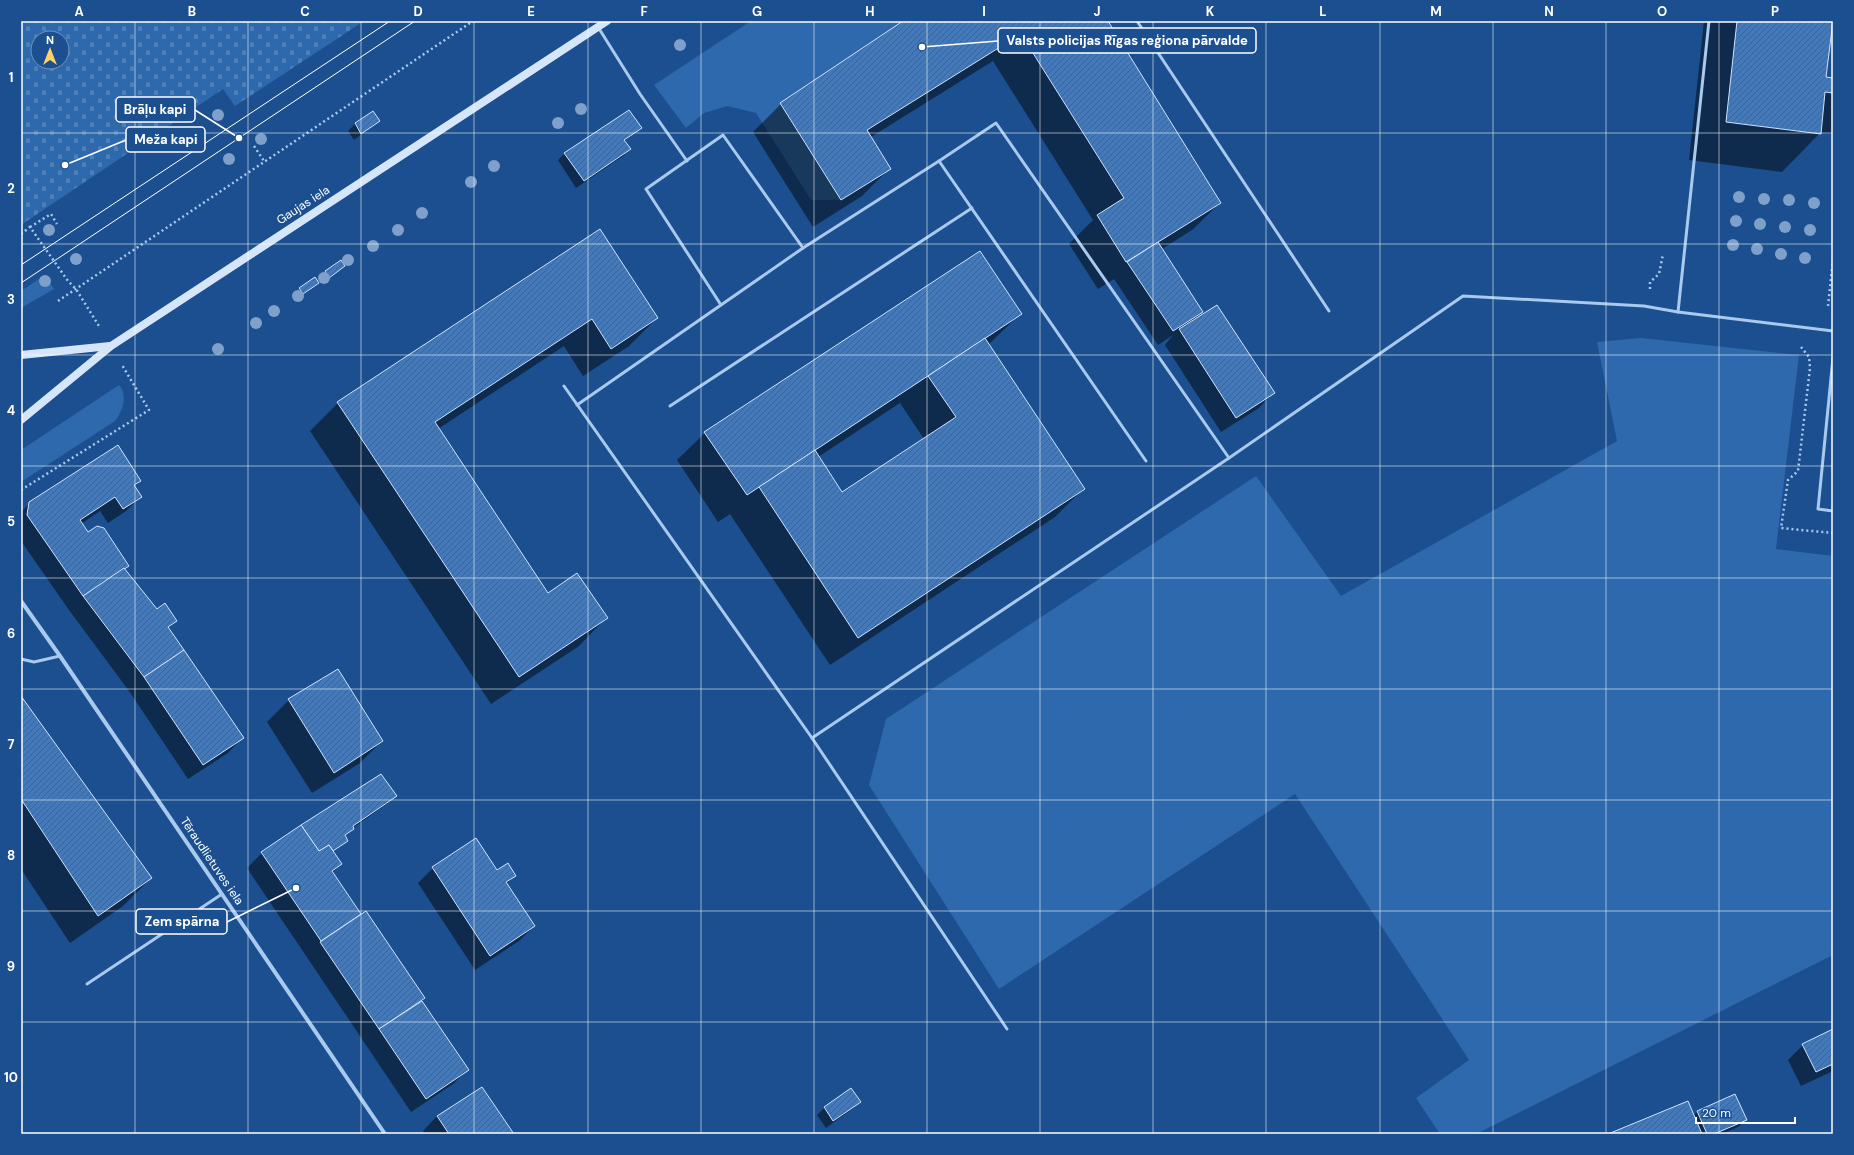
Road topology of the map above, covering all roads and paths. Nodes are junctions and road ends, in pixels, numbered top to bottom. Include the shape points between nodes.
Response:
1 (473, 21) edge
2 (607, 21) edge
3 (1137, 21) edge
4 (1709, 21) edge
5 (598, 27) junction
6 (254, 146) dead end
7 (264, 161) junction
8 (687, 161) junction
9 (939, 161) junction
10 (972, 208) junction
11 (57, 224) dead end
12 (30, 227) junction
13 (21, 234) edge
14 (803, 248) junction
15 (1663, 250) dead end
16 (1833, 260) edge
17 (76, 289) junction
18 (58, 301) dead end
19 (721, 304) junction
20 (1828, 306) dead end
21 (1649, 307) junction
22 (1329, 311) dead end
23 (1678, 312) junction
24 (1833, 331) edge
25 (111, 346) junction
26 (1799, 346) dead end
27 (21, 355) edge
28 (1833, 358) edge
29 (564, 386) dead end
30 (577, 405) junction
31 (670, 406) dead end
32 (149, 410) dead end
33 (21, 420) edge
34 (1228, 458) junction
35 (1146, 462) dead end
36 (21, 490) edge
37 (1833, 511) edge
38 (1833, 534) edge
39 (21, 601) edge
40 (60, 656) junction
41 (21, 659) edge
42 (812, 738) junction
43 (222, 894) junction
44 (87, 984) dead end
45 (1007, 1029) dead end
46 (385, 1134) edge

1 - 7 path
2 - 5 street, Gaujas iela
3 - 22 lane
4 - 23 lane
5 - 8 lane via 640,94
5 - 25 street, Gaujas iela
6 - 7 path
7 - 17 path
8 - 14 lane via 723,136
8 - 19 lane via 646,189
9 - 10 lane
9 - 14 lane
9 - 34 lane via 996,123
10 - 31 lane
10 - 35 lane
11 - 12 path via 51,214
12 - 13 path
12 - 17 path
14 - 19 lane
15 - 21 path via 1659,274 1650,282
16 - 20 path
17 - 18 path
19 - 30 lane
21 - 23 lane
21 - 34 lane via 1463,296
23 - 24 lane
25 - 27 street
25 - 33 street, Gaujas iela
26 - 38 path via 1809,357 1810,368 1798,471 1788,480 1782,528
28 - 37 lane via 1818,509
29 - 30 lane
30 - 42 lane
32 - 36 path
34 - 42 lane
39 - 40 street, Tēraudlietuves iela
40 - 41 lane via 34,662
40 - 43 street, Tēraudlietuves iela
42 - 45 lane
43 - 44 lane
43 - 46 street, Tēraudlietuves iela

